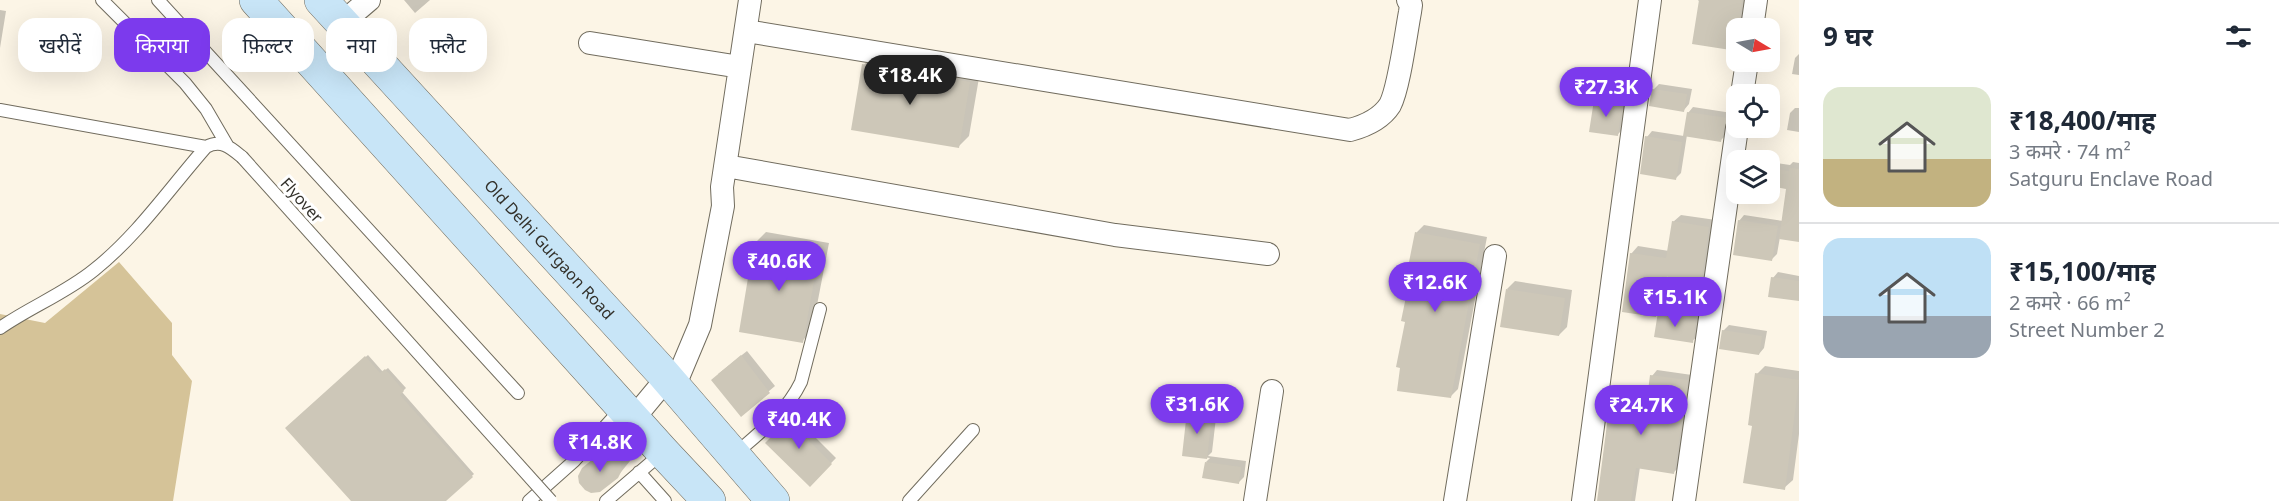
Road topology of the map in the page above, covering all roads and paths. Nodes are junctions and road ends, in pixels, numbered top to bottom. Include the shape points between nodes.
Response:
1 (102, 0) edge
2 (158, 0) edge
3 (256, 0) edge
4 (369, 0) edge
5 (750, 0) edge
6 (1408, 0) edge
7 (1650, 0) edge
8 (1756, 0) edge
9 (331, 11) edge
10 (1753, 18) edge
11 (746, 31) junction
12 (590, 43) dead end
13 (740, 67) junction
14 (0, 110) edge
15 (1736, 138) edge
16 (227, 145) junction
17 (206, 147) junction
18 (724, 176) junction
19 (1268, 254) dead end
20 (1496, 256) dead end
21 (820, 309) dead end
22 (0, 328) edge
23 (667, 379) junction
24 (1272, 391) dead end
25 (518, 393) dead end
26 (628, 413) junction
27 (973, 430) dead end
28 (733, 455) junction
29 (651, 462) junction
30 (1461, 500) edge
31 (529, 501) edge
32 (551, 501) edge
33 (606, 501) edge
34 (664, 501) edge
35 (709, 501) edge
36 (773, 501) edge
37 (909, 501) edge
38 (1256, 501) edge
39 (1584, 501) edge
40 (1684, 501) edge

1 - 16 lane via 185,83
2 - 25 lane
3 - 26 main road
4 - 9 street
5 - 11 street
6 - 11 street via 1410,12 1389,106 1368,125 1350,130
7 - 39 street
8 - 10 street
9 - 23 main road, Old Delhi Gurgaon Road
11 - 13 street
12 - 13 street
13 - 18 street
14 - 17 lane
15 - 40 street
16 - 17 lane via 213,143
16 - 32 lane, Flyover, bridge via 242,157
17 - 22 lane via 143,223 93,271
18 - 19 street
18 - 23 street via 714,202 686,336
20 - 30 street
21 - 28 lane via 795,393 777,417
23 - 26 street
23 - 28 main road, Old Delhi Gurgaon Road
24 - 38 street
26 - 29 main road
26 - 31 lane
27 - 37 lane
28 - 36 main road, Old Delhi Gurgaon Road
29 - 33 lane
29 - 34 lane
29 - 35 main road

